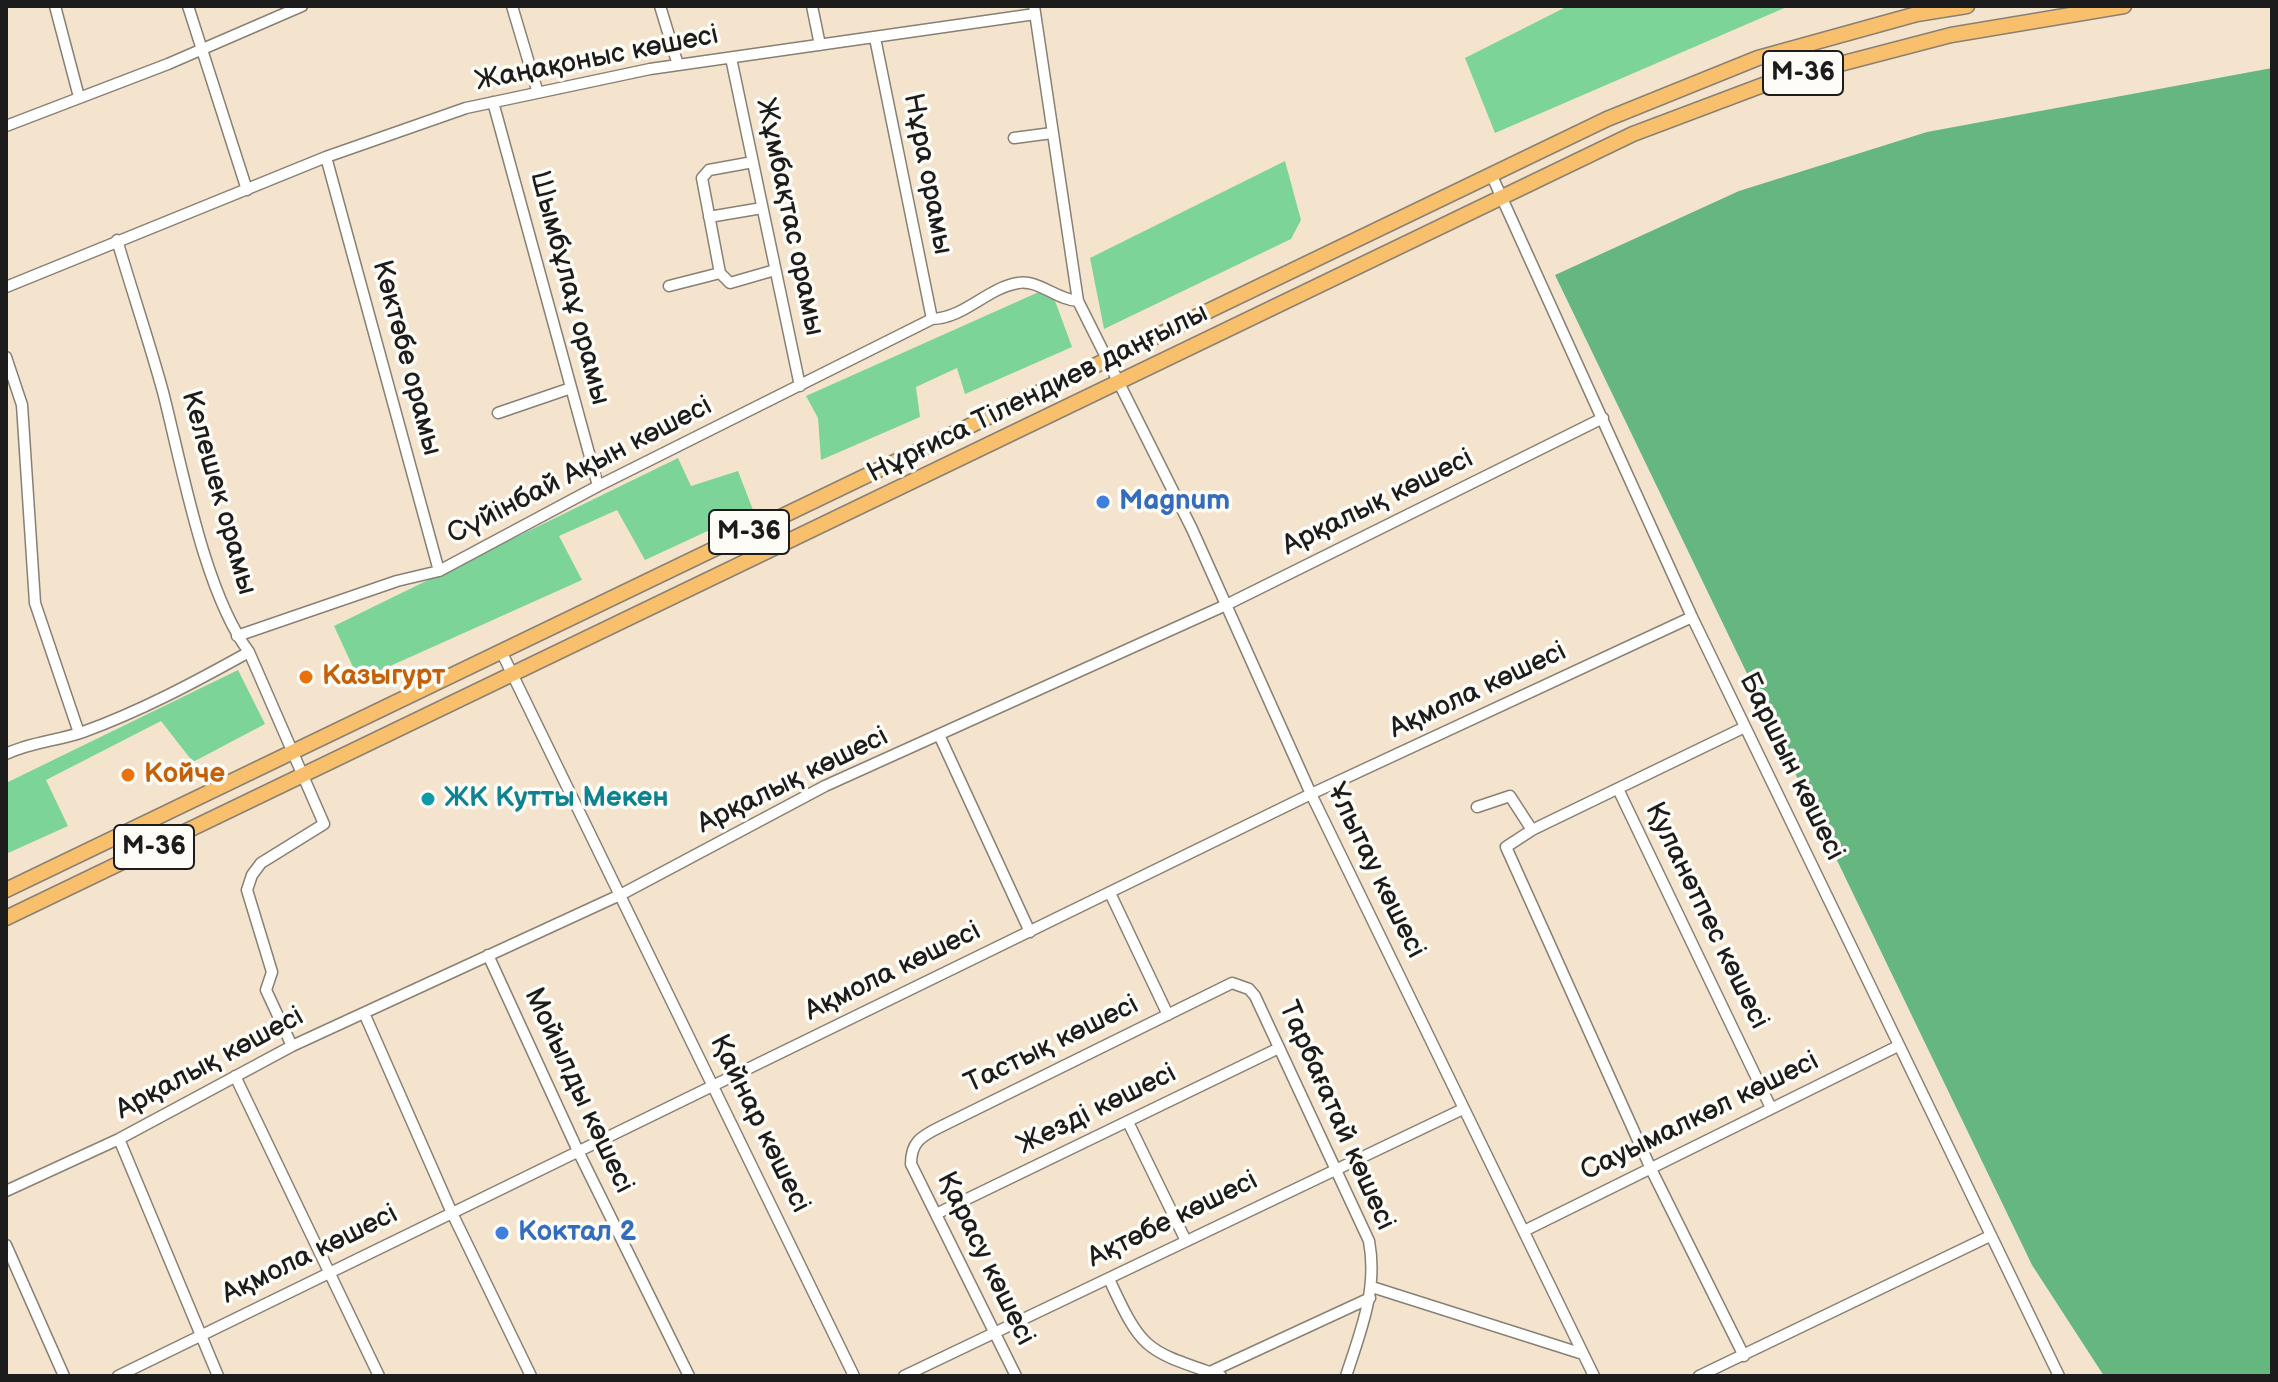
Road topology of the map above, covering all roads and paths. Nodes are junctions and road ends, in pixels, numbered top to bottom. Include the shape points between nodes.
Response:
1 (55, 6) edge
2 (188, 6) edge
3 (302, 6) edge
4 (512, 6) edge
5 (660, 6) edge
6 (812, 6) edge
7 (1967, 6) edge
8 (2124, 6) edge
9 (1034, 10) edge
10 (875, 38) junction
11 (820, 45) junction
12 (200, 49) junction
13 (731, 58) junction
14 (678, 65) junction
15 (537, 90) junction
16 (79, 97) junction
17 (493, 102) junction
18 (6, 126) edge
19 (1052, 133) junction
20 (1014, 138) dead end
21 (326, 157) junction
22 (753, 162) junction
23 (1491, 174) junction
24 (247, 190) junction
25 (1501, 198) junction
26 (762, 208) junction
27 (709, 217) junction
28 (117, 240) junction
29 (775, 270) junction
30 (720, 273) junction
31 (669, 286) dead end
32 (6, 287) edge
33 (1078, 301) junction
34 (932, 319) junction
35 (6, 357) edge
36 (1109, 358) junction
37 (1121, 382) junction
38 (800, 386) junction
39 (571, 388) junction
40 (498, 413) dead end
41 (1603, 418) junction
42 (598, 486) junction
43 (439, 571) junction
44 (1226, 605) junction
45 (1692, 617) junction
46 (237, 636) junction
47 (501, 651) junction
48 (249, 652) junction
49 (514, 676) junction
50 (1745, 727) junction
51 (79, 733) junction
52 (940, 737) junction
53 (291, 753) junction
54 (6, 754) edge
55 (302, 776) junction
56 (1618, 789) junction
57 (1311, 794) junction
58 (1477, 807) dead end
59 (1532, 830) junction
60 (6, 890) edge
61 (1110, 893) junction
62 (622, 894) junction
63 (6, 918) edge
64 (1030, 932) junction
65 (488, 955) junction
66 (1232, 983) joint
67 (364, 1013) junction
68 (1168, 1015) junction
69 (292, 1046) junction
70 (1898, 1046) junction
71 (1279, 1048) junction
72 (235, 1076) junction
73 (715, 1086) junction
74 (1771, 1108) junction
75 (1463, 1109) junction
76 (1128, 1122) junction
77 (119, 1139) junction
78 (578, 1151) junction
79 (911, 1164) joint
80 (1336, 1168) junction
81 (1651, 1169) junction
82 (6, 1191) edge
83 (452, 1213) junction
84 (936, 1214) junction
85 (1524, 1231) junction
86 (1990, 1236) junction
87 (1186, 1241) junction
88 (6, 1245) edge
89 (331, 1272) junction
90 (1109, 1279) junction
91 (1371, 1293) junction
92 (994, 1332) junction
93 (198, 1335) junction
94 (1583, 1354) junction
95 (1744, 1356) junction
96 (1210, 1372) junction
97 (64, 1376) edge
98 (118, 1376) edge
99 (218, 1376) edge
100 (379, 1376) edge
101 (531, 1376) edge
102 (689, 1376) edge
103 (854, 1376) edge
104 (904, 1376) edge
105 (1016, 1376) edge
106 (1221, 1376) edge
107 (1346, 1376) edge
108 (1594, 1376) edge
109 (1699, 1376) edge
110 (2059, 1376) edge

1 - 16 street
2 - 12 street
3 - 12 street
4 - 15 street
5 - 14 street
6 - 11 street
7 - 23 main road, Нұрғиса Тілендиев даңғылы / M-36 via 1917,14 1758,58 1607,119
8 - 25 main road, Нұрғиса Тілендиев даңғылы / M-36 via 1951,35 1771,82 1633,134
9 - 10 street, Жаңақоныс көшесі
9 - 19 street, Ұлытау көшесі
10 - 11 street, Жаңақоныс көшесі
10 - 34 street, Нұра орамы
11 - 13 street, Жаңақоныс көшесі
12 - 16 street
12 - 24 street
13 - 14 street, Жаңақоныс көшесі
13 - 22 street, Жұмбақтас орамы
14 - 15 street, Жаңақоныс көшесі
15 - 17 street, Жаңақоныс көшесі
16 - 18 street
17 - 21 street, Жаңақоныс көшесі
17 - 39 street, Шымбұлаұ орамы
19 - 20 street
19 - 33 street, Ұлытау көшесі
21 - 24 street, Жаңақоныс көшесі
21 - 43 street, Көктөбе орамы
22 - 26 street, Жұмбақтас орамы
22 - 27 street via 705,174
23 - 25 street, Баршын көшесі
23 - 36 main road, Нұрғиса Тілендиев даңғылы / M-36
24 - 28 street, Жаңақоныс көшесі
25 - 37 main road, Нұрғиса Тілендиев даңғылы / M-36
25 - 41 street, Баршын көшесі
26 - 27 street
26 - 29 street, Жұмбақтас орамы
27 - 30 street
28 - 32 street, Жаңақоныс көшесі
28 - 46 street, Келешек орамы via 201,541
29 - 30 street via 730,283
29 - 38 street, Жұмбақтас орамы
30 - 31 street
33 - 34 street, Сүйінбай Ақын көшесі via 1017,283 952,317
33 - 36 street, Ұлытау көшесі
34 - 38 street, Сүйінбай Ақын көшесі
35 - 51 street via 22,405 35,603
36 - 37 street, Ұлытау көшесі
36 - 47 main road, Нұрғиса Тілендиев даңғылы / M-36
37 - 44 street, Ұлытау көшесі
37 - 49 main road, Нұрғиса Тілендиев даңғылы / M-36
38 - 42 street, Сүйінбай Ақын көшесі
39 - 40 street
39 - 42 street, Шымбұлаұ орамы
41 - 44 street, Арқалық көшесі
41 - 45 street, Баршын көшесі
42 - 43 street, Сүйінбай Ақын көшесі
43 - 46 street, Сүйінбай Ақын көшесі
44 - 52 street, Арқалық көшесі
44 - 57 street, Ұлытау көшесі
45 - 50 street, Баршын көшесі
45 - 57 street, Ақмола көшесі
46 - 48 street, Келешек орамы
47 - 49 street, Қайнар көшесі
47 - 53 main road, Нұрғиса Тілендиев даңғылы / M-36
48 - 51 street via 186,687
48 - 53 street, Келешек орамы
49 - 55 main road, Нұрғиса Тілендиев даңғылы / M-36
49 - 62 street, Қайнар көшесі
50 - 56 street
50 - 70 street, Баршын көшесі
51 - 54 street
52 - 62 street, Арқалық көшесі via 825,786
52 - 64 street
53 - 55 street, Келешек орамы
53 - 60 main road, Нұрғиса Тілендиев даңғылы / M-36
55 - 63 main road, Нұрғиса Тілендиев даңғылы / M-36
55 - 69 street, Келешек орамы via 324,824 256,867 247,890 272,972 266,990
56 - 59 street
56 - 74 street, Қуланөтпес көшесі
57 - 61 street, Ақмола көшесі
57 - 75 street, Ұлытау көшесі
58 - 59 street via 1510,796
59 - 81 street via 1506,847
61 - 64 street, Ақмола көшесі
61 - 68 street
62 - 65 street, Арқалық көшесі
62 - 73 street, Қайнар көшесі
64 - 73 street, Ақмола көшесі
65 - 67 street, Арқалық көшесі
65 - 78 street, Мойылды көшесі
66 - 68 street, Тастық көшесі
66 - 71 street, Тарбағатай көшесі via 1255,996
67 - 69 street, Арқалық көшесі
67 - 83 street
68 - 79 street, Тастық көшесі via 922,1137 911,1148
69 - 72 street, Арқалық көшесі
70 - 74 street, Сауымалкөл көшесі
70 - 86 street, Баршын көшесі
71 - 76 street, Жезді көшесі
71 - 80 street, Тарбағатай көшесі
72 - 77 street, Арқалық көшесі
72 - 89 street
73 - 78 street, Ақмола көшесі
73 - 103 street, Қайнар көшесі
74 - 81 street, Сауымалкөл көшесі
75 - 80 street, Ақтөбе көшесі
75 - 85 street, Ұлытау көшесі
76 - 84 street, Жезді көшесі
76 - 87 street
77 - 82 street, Арқалық көшесі
77 - 93 street
78 - 83 street, Ақмола көшесі
78 - 102 street, Мойылды көшесі
79 - 84 street, Қарасу көшесі
80 - 87 street, Ақтөбе көшесі
80 - 91 street, Тарбағатай көшесі via 1369,1241
81 - 85 street, Сауымалкөл көшесі
81 - 95 street
83 - 89 street, Ақмола көшесі
83 - 101 street
84 - 92 street, Қарасу көшесі
85 - 94 street, Ұлытау көшесі
86 - 95 street
86 - 110 street, Баршын көшесі
87 - 90 street, Ақтөбе көшесі
88 - 97 street
89 - 93 street, Ақмола көшесі
89 - 100 street
90 - 92 street, Ақтөбе көшесі
90 - 96 street via 1141,1341 1161,1355
91 - 94 street
91 - 96 street
91 - 107 street, Тарбағатай көшесі
92 - 104 street, Ақтөбе көшесі
92 - 105 street, Қарасу көшесі
93 - 98 street, Ақмола көшесі
93 - 99 street
94 - 108 street, Ұлытау көшесі
95 - 109 street
96 - 106 street

